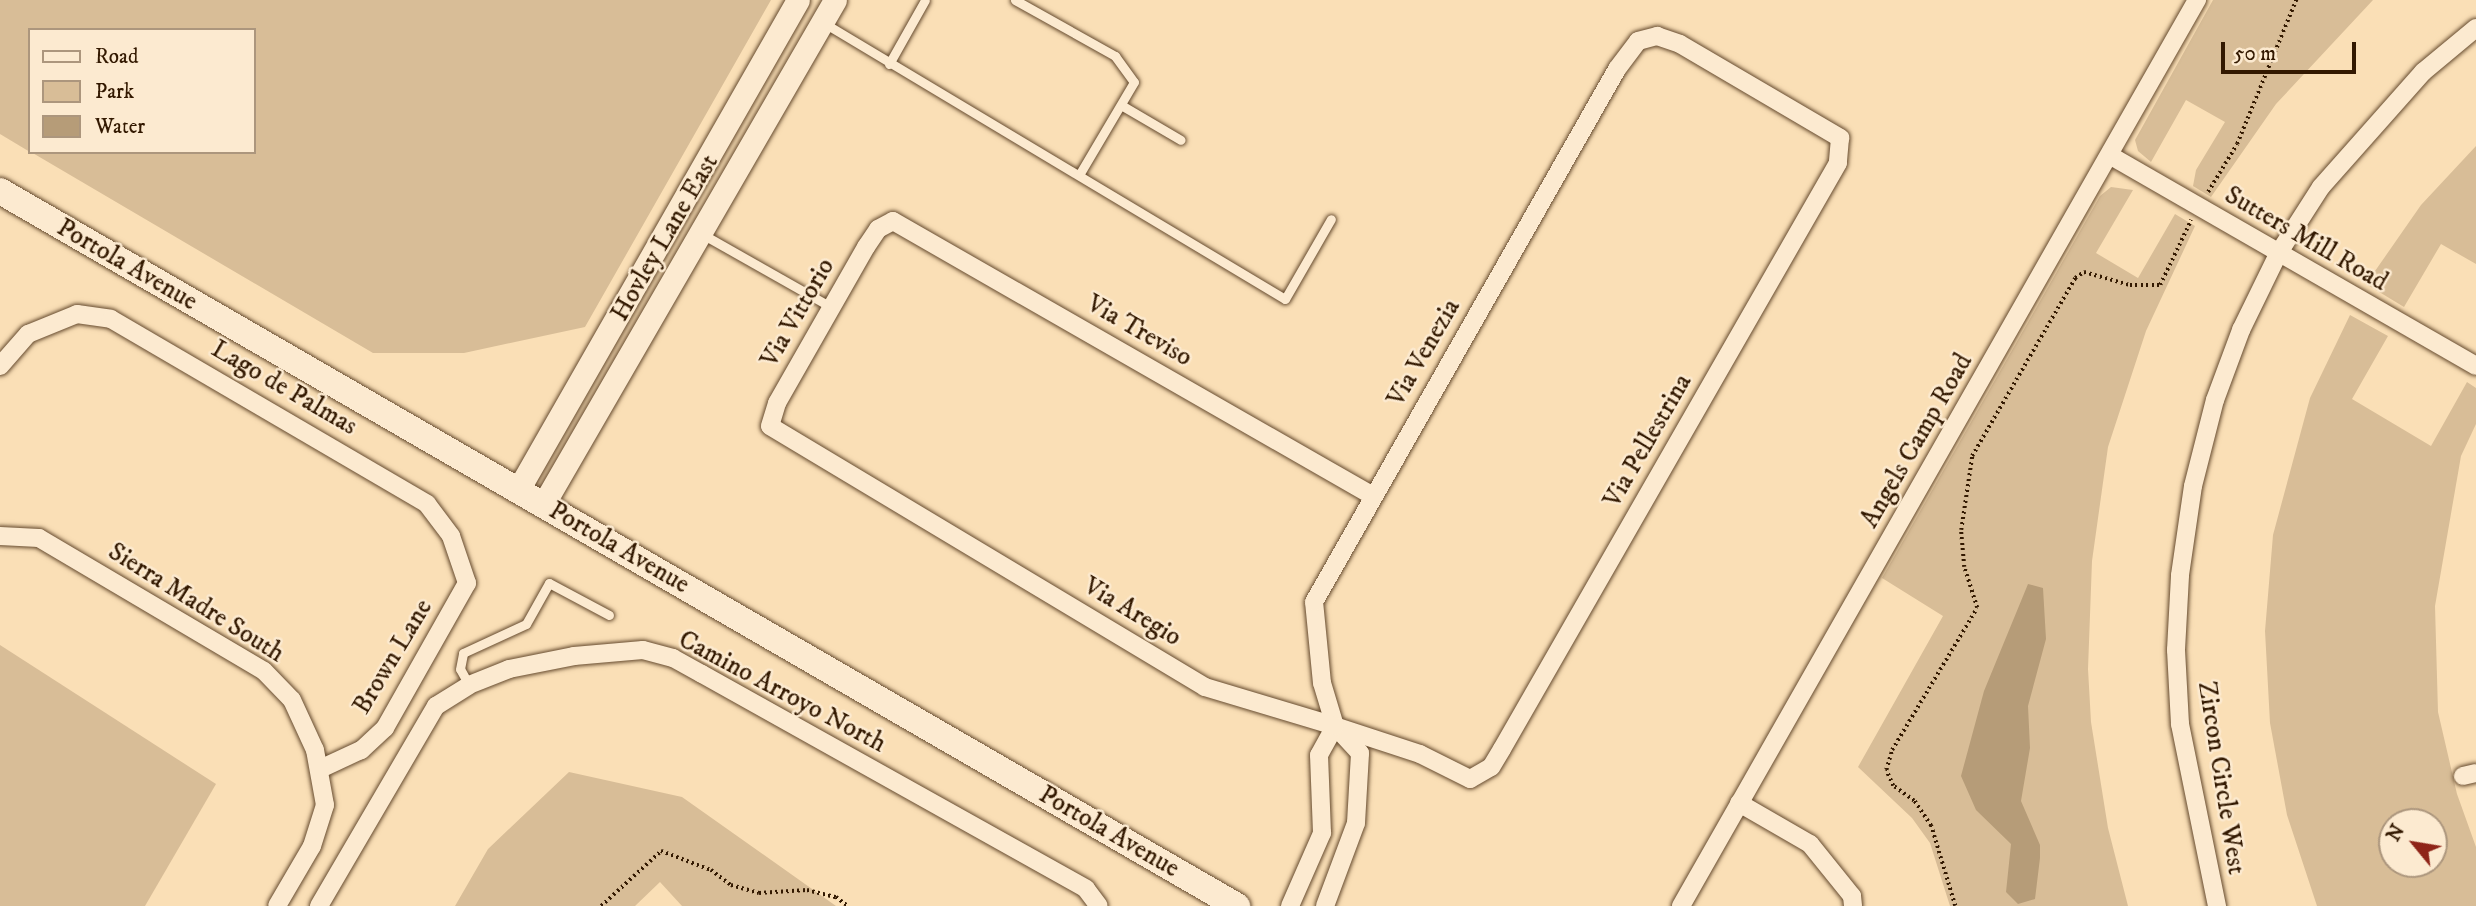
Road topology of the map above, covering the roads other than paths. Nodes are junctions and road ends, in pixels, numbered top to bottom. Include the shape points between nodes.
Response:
1 (798, 0) edge
2 (810, 0) edge
3 (835, 0) edge
4 (925, 0) edge
5 (1015, 0) edge
6 (2197, 0) edge
7 (822, 22) junction
8 (2476, 28) edge
9 (889, 64) junction
10 (1121, 105) junction
11 (1840, 138) joint
12 (1181, 140) dead end
13 (2111, 156) junction
14 (1079, 175) junction
15 (0, 191) edge
16 (1331, 219) dead end
17 (878, 229) joint
18 (700, 234) junction
19 (2278, 254) junction
20 (831, 307) junction
21 (0, 366) edge
22 (2476, 366) edge
23 (770, 426) joint
24 (518, 490) junction
25 (1373, 496) junction
26 (543, 505) junction
27 (0, 536) edge
28 (467, 583) joint
29 (609, 615) dead end
30 (469, 685) junction
31 (1335, 726) junction
32 (1491, 767) joint
33 (320, 769) junction
34 (1739, 803) junction
35 (277, 906) edge
36 (319, 906) edge
37 (1099, 906) edge
38 (1237, 906) edge
39 (1290, 906) edge
40 (1325, 906) edge
41 (1681, 906) edge
42 (1853, 906) edge
43 (2217, 906) edge

1 - 24 street, Hovley Lane East
2 - 7 street via 812,13
3 - 7 street, Hovley Lane East
4 - 9 lane
5 - 10 lane via 1115,56 1134,82
6 - 13 street, Angels Camp Road
7 - 9 lane
7 - 18 street, Hovley Lane East
8 - 19 street, Zircon Circle West via 2423,72 2373,125 2321,187
9 - 14 lane
10 - 12 lane
10 - 14 lane
11 - 25 street, Via Venezia via 1681,44 1657,36 1638,41 1617,69
11 - 32 street, Via Pellestrina via 1838,163
13 - 19 street, Sutters Mill Road
13 - 34 street, Angels Camp Road
14 - 16 lane via 1285,299
15 - 24 main road, Portola Avenue
17 - 20 street, Via Vittorio
17 - 25 street, Via Treviso via 893,221 910,228
18 - 20 lane
18 - 26 street, Hovley Lane East
19 - 22 street, Sutters Mill Road
19 - 43 street, Zircon Circle West via 2241,330 2215,400 2193,486 2180,575 2176,650 2180,723
20 - 23 street, Via Vittorio via 777,403
21 - 28 street, Lago de Palmas via 28,334 77,314 111,318 427,504 451,536
23 - 31 street, Via Aregio via 1205,687
24 - 26 main road, Portola Avenue
25 - 31 street, Via Venezia via 1314,602 1322,682
26 - 38 main road, Portola Avenue
27 - 33 street, Sierra Madre South via 18,533 39,538 264,671 292,700
28 - 33 street, Brown Lane via 385,728 361,750
29 - 30 lane via 549,583 526,624 463,653 460,669
30 - 36 street, Camino Arroyo North via 436,706
30 - 37 street, Camino Arroyo North via 509,669 574,656 643,650 673,659 1086,889
31 - 32 street, Via Aregio via 1420,754 1470,779
31 - 39 street via 1319,755 1322,833
31 - 40 street, Via Venezia via 1360,752 1356,823
33 - 35 street, Sierra Madre South via 325,805 312,846
34 - 41 street, Angels Camp Road
34 - 42 street via 1810,844 1852,895

